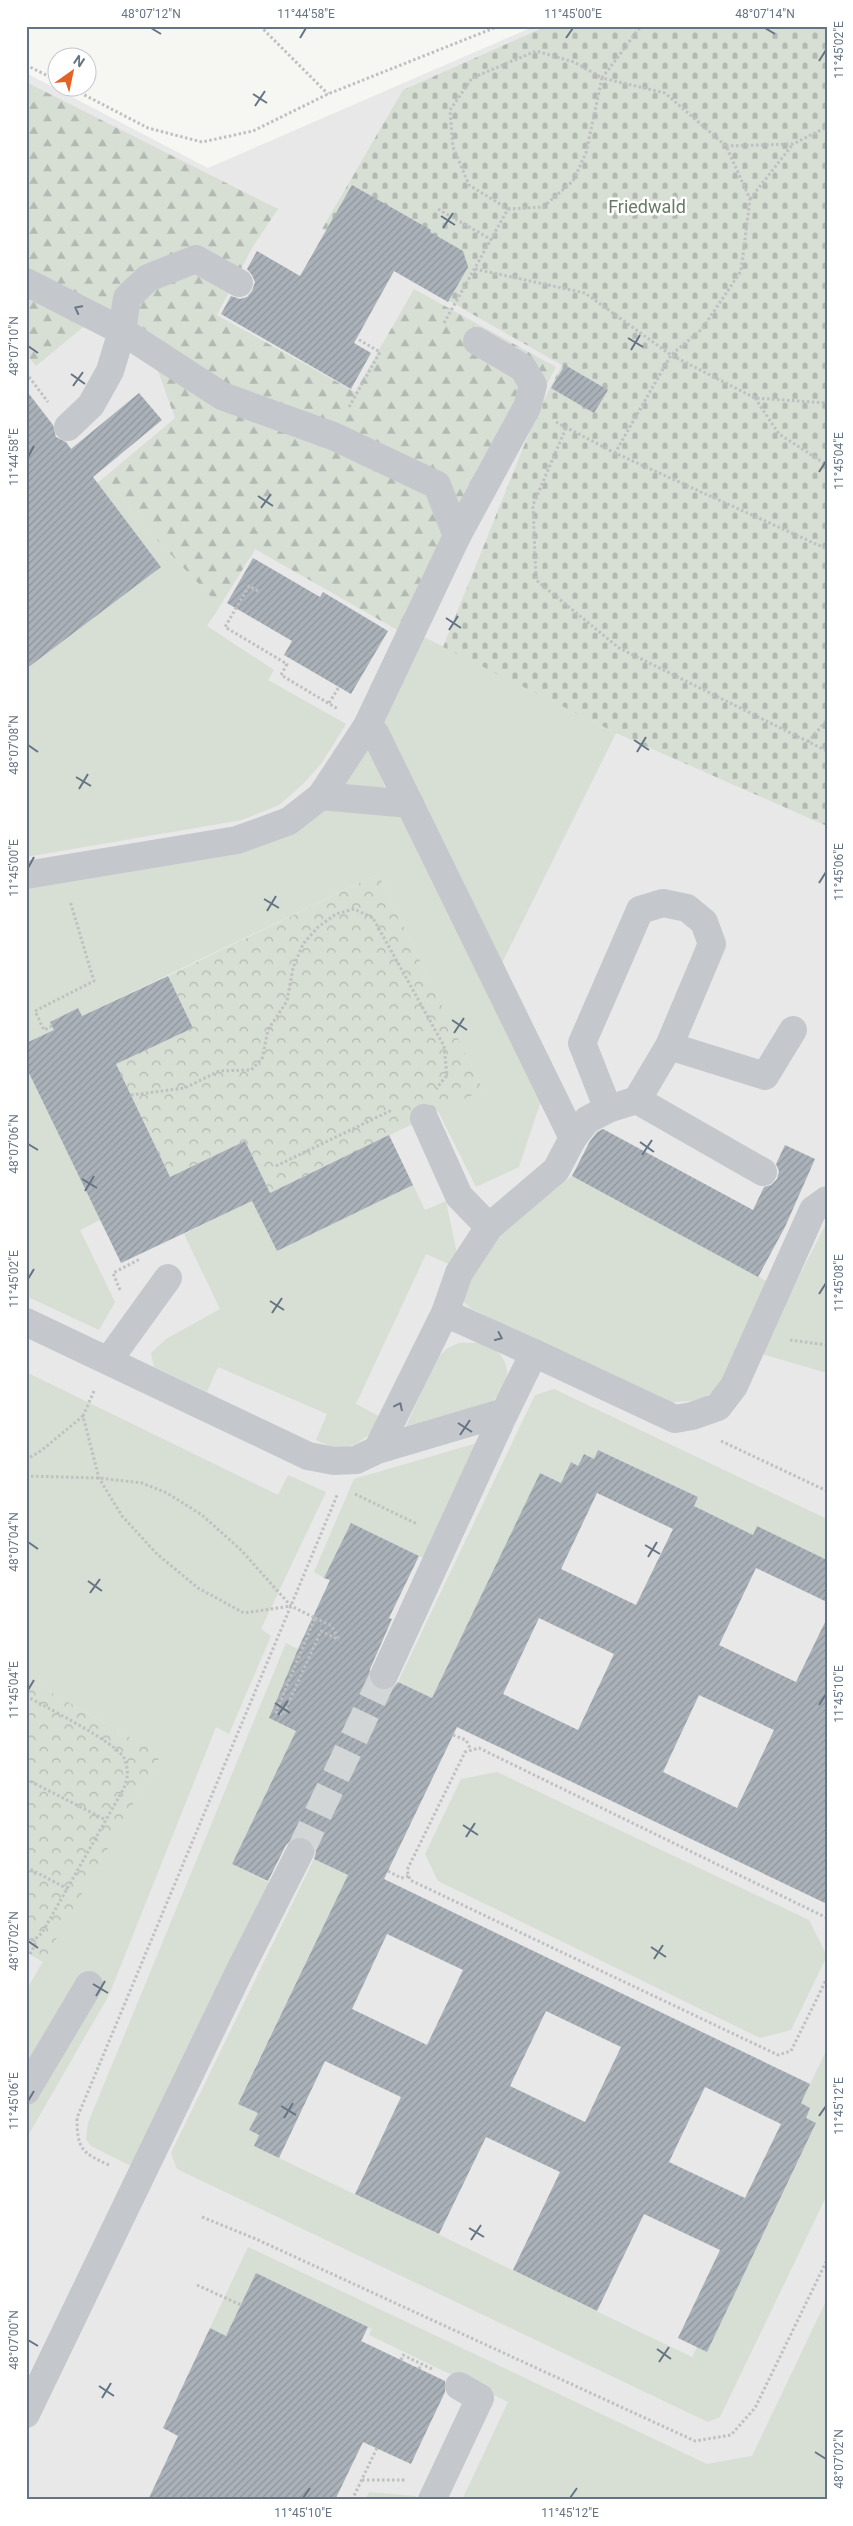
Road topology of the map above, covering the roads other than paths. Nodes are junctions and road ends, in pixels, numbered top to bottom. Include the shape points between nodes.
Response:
1 (26, 282) edge
2 (239, 283) dead end
3 (122, 331) junction
4 (477, 341) dead end
5 (68, 427) dead end
6 (457, 536) junction
7 (367, 726) junction
8 (321, 796) junction
9 (410, 804) junction
10 (26, 876) edge
11 (793, 1030) dead end
12 (669, 1046) junction
13 (637, 1100) junction
14 (608, 1109) junction
15 (424, 1118) dead end
16 (573, 1138) junction
17 (763, 1172) dead end
18 (827, 1200) edge
19 (489, 1227) junction
20 (168, 1278) dead end
21 (444, 1313) junction
22 (26, 1322) edge
23 (534, 1352) junction
24 (108, 1361) junction
25 (504, 1412) junction
26 (377, 1450) junction
27 (384, 1676) tunnel mouth
28 (300, 1852) tunnel mouth
29 (89, 1985) dead end
30 (26, 2091) edge
31 (459, 2386) dead end
32 (26, 2414) edge
33 (432, 2500) edge

3 -> 1 lane
2 - 3 lane via 196,259 148,278 126,298
3 - 5 lane via 105,380 91,405
3 - 6 lane via 222,396 333,436 437,485
4 - 6 lane via 523,368 533,385 527,406
6 - 7 lane
7 - 8 lane
7 - 9 lane via 375,733
8 - 9 lane
8 - 10 lane via 289,821 237,840
9 - 16 lane
11 - 12 lane via 765,1076
12 - 13 lane
12 - 14 lane via 712,944 704,922 687,908 664,903 640,910 582,1043
13 - 14 lane
13 - 17 lane
14 - 16 lane via 587,1120
15 - 19 lane via 459,1196
16 - 19 lane via 556,1170
18 - 23 lane via 814,1210 734,1386 718,1407 675,1419
19 - 21 lane via 459,1273
20 - 24 lane
21 -> 23 lane
26 -> 21 lane
22 - 24 lane
23 - 25 lane
24 - 26 lane via 308,1456 334,1461 356,1460
25 - 26 lane
25 - 27 lane
28 - 32 lane
29 - 30 lane
31 - 33 lane via 480,2398

